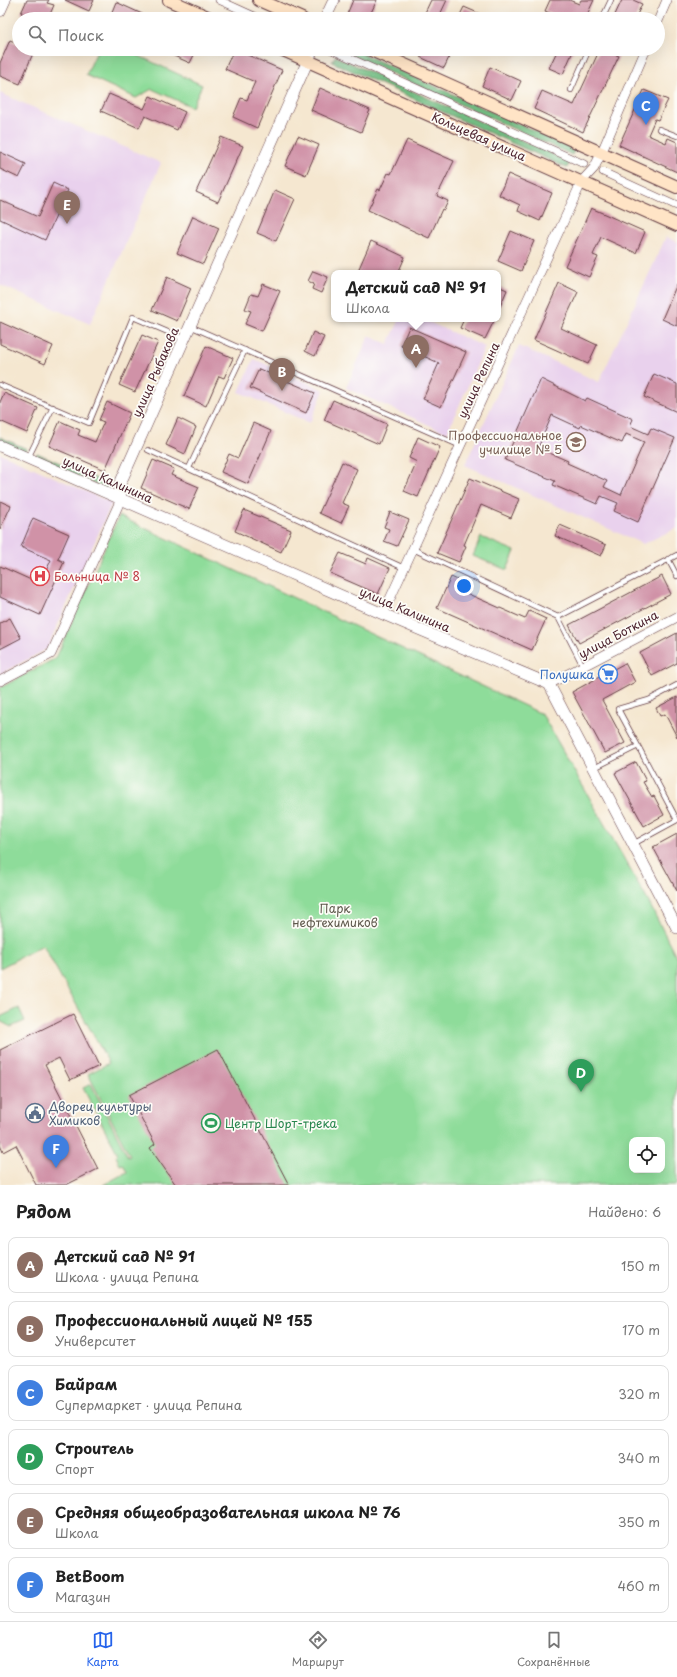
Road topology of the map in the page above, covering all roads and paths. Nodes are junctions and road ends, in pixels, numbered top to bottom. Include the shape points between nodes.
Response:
1 (5, 0) edge
2 (169, 0) edge
3 (219, 0) edge
4 (259, 0) edge
5 (334, 0) edge
6 (611, 0) edge
7 (667, 0) edge
8 (0, 11) edge
9 (196, 12) edge
10 (246, 12) edge
11 (286, 12) edge
12 (328, 12) edge
13 (605, 12) edge
14 (662, 12) edge
15 (297, 56) edge
16 (311, 56) edge
17 (345, 56) edge
18 (384, 56) edge
19 (586, 56) edge
20 (642, 56) edge
21 (309, 61) junction
22 (571, 90) dead end
23 (659, 129) dead end
24 (677, 136) edge
25 (601, 154) junction
26 (584, 164) dead end
27 (603, 172) dead end
28 (582, 181) junction
29 (677, 187) edge
30 (677, 206) edge
31 (677, 225) edge
32 (190, 326) junction
33 (184, 339) junction
34 (245, 350) junction
35 (0, 385) edge
36 (53, 407) junction
37 (0, 446) edge
38 (460, 446) junction
39 (148, 450) dead end
40 (28, 458) junction
41 (189, 468) junction
42 (121, 499) junction
43 (413, 549) junction
44 (677, 555) edge
45 (668, 559) junction
46 (405, 568) junction
47 (677, 576) edge
48 (383, 614) junction
49 (558, 617) junction
50 (677, 617) edge
51 (583, 666) junction
52 (0, 681) edge
53 (549, 684) junction
54 (677, 685) edge
55 (638, 746) junction
56 (593, 768) junction
57 (677, 820) edge
58 (633, 844) junction
59 (677, 928) edge

1 - 8 street
2 - 9 main road
3 - 10 street
4 - 11 main road
5 - 12 street
6 - 13 lane
7 - 14 street
15 - 21 main road, Кольцевая улица
16 - 21 street, улица Рыбакова
17 - 26 street
18 - 25 main road
19 - 22 lane
20 - 25 street, улица Репина
21 - 28 main road, Кольцевая улица
21 - 32 street, улица Рыбакова
23 - 24 lane
25 - 28 street, улица Репина via 594,168
25 - 29 main road
27 - 30 street
28 - 31 main road, Кольцевая улица
28 - 38 street, улица Репина
32 - 33 street, улица Рыбакова
32 - 34 lane
33 - 36 lane via 133,317 89,422
33 - 42 street, улица Рыбакова via 119,486
34 - 38 lane
34 - 41 lane
35 - 36 lane
36 - 40 lane
37 - 40 street, улица Калинина
38 - 43 street, улица Репина
39 - 41 lane
40 - 42 street, улица Калинина
41 - 46 lane
42 - 48 street, улица Калинина
42 - 52 street, улица Рыбакова via 51,654
43 - 46 street, улица Репина
43 - 49 lane
44 - 45 lane
45 - 47 lane
45 - 49 lane
46 - 48 street, улица Репина
48 - 53 street, улица Калинина
49 - 51 lane
50 - 51 street, улица Боткина
51 - 53 street, улица Боткина
53 - 56 street
54 - 55 lane via 649,700 618,709
55 - 56 lane
55 - 57 lane
56 - 58 street
57 - 58 lane
58 - 59 street

